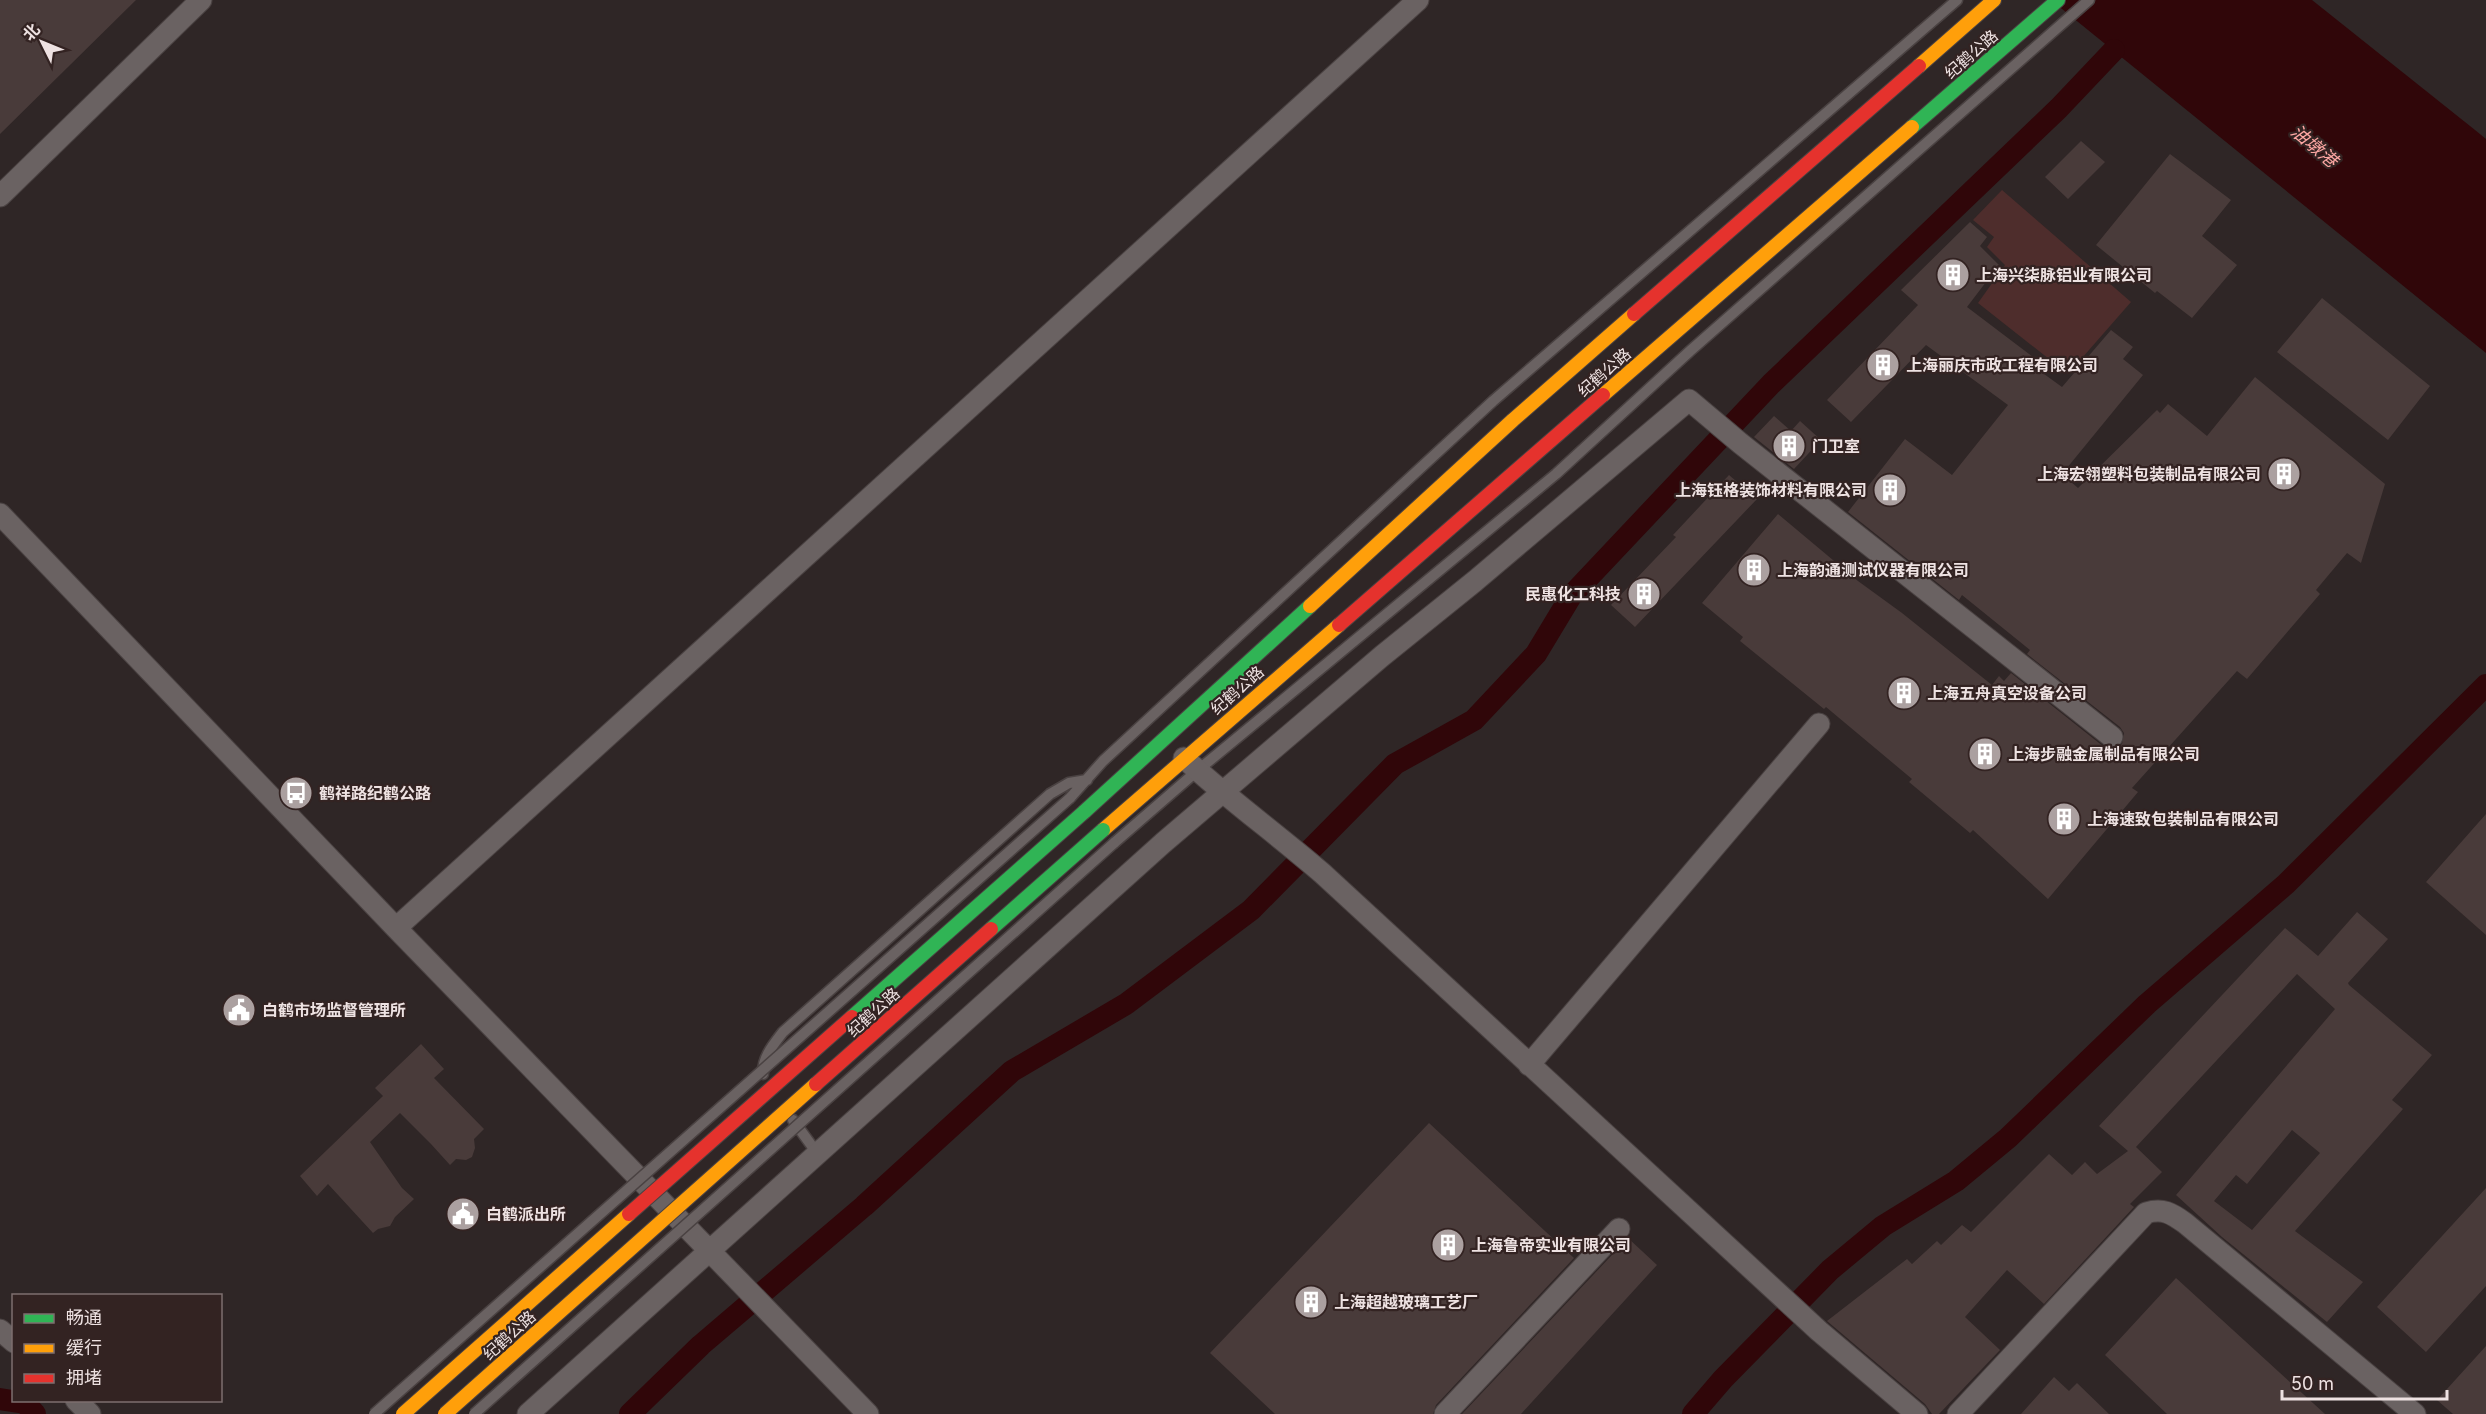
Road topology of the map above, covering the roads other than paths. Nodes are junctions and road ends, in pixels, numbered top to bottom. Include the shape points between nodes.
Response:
1 (201, 0) edge
2 (1418, 0) edge
3 (1957, 0) edge
4 (1994, 0) edge
5 (2058, 0) edge
6 (2090, 0) edge
7 (0, 196) edge
8 (0, 514) edge
9 (1819, 724) dead end
10 (2112, 737) dead end
11 (1190, 764) junction
12 (1087, 780) junction
13 (1222, 793) junction
14 (396, 928) junction
15 (1529, 1065) junction
16 (817, 1153) junction
17 (1619, 1229) dead end
18 (708, 1251) junction
19 (0, 1330) edge
20 (12, 1340) edge
21 (77, 1402) edge
22 (90, 1414) edge
23 (374, 1414) edge
24 (404, 1414) edge
25 (445, 1414) edge
26 (474, 1414) edge
27 (528, 1414) edge
28 (868, 1414) edge
29 (1445, 1414) edge
30 (1917, 1414) edge
31 (1958, 1414) edge
32 (2415, 1414) edge

1 - 7 street
2 - 14 street
3 - 12 lane via 1493,401
4 - 24 main road, 纪鹤公路, bridge via 1513,420 1084,812
5 - 11 main road, 纪鹤公路 via 1538,452
6 - 11 lane via 1556,474
8 - 14 street
9 - 15 street
10 - 13 street via 1689,400
11 - 13 street
11 - 25 main road, 纪鹤公路, bridge via 1103,830
11 - 26 lane, bridge via 1114,843
12 - 16 lane via 1069,783 1050,794 783,1032 770,1048 763,1066 764,1080
12 - 23 lane, bridge
13 - 15 street via 1322,873
13 - 16 street
14 - 18 street
15 - 30 street via 1819,1331
16 - 18 street
17 - 29 street
18 - 27 street
18 - 28 street
19 - 20 street
21 - 22 street
31 - 32 street via 2146,1213 2156,1210 2168,1211 2185,1223

